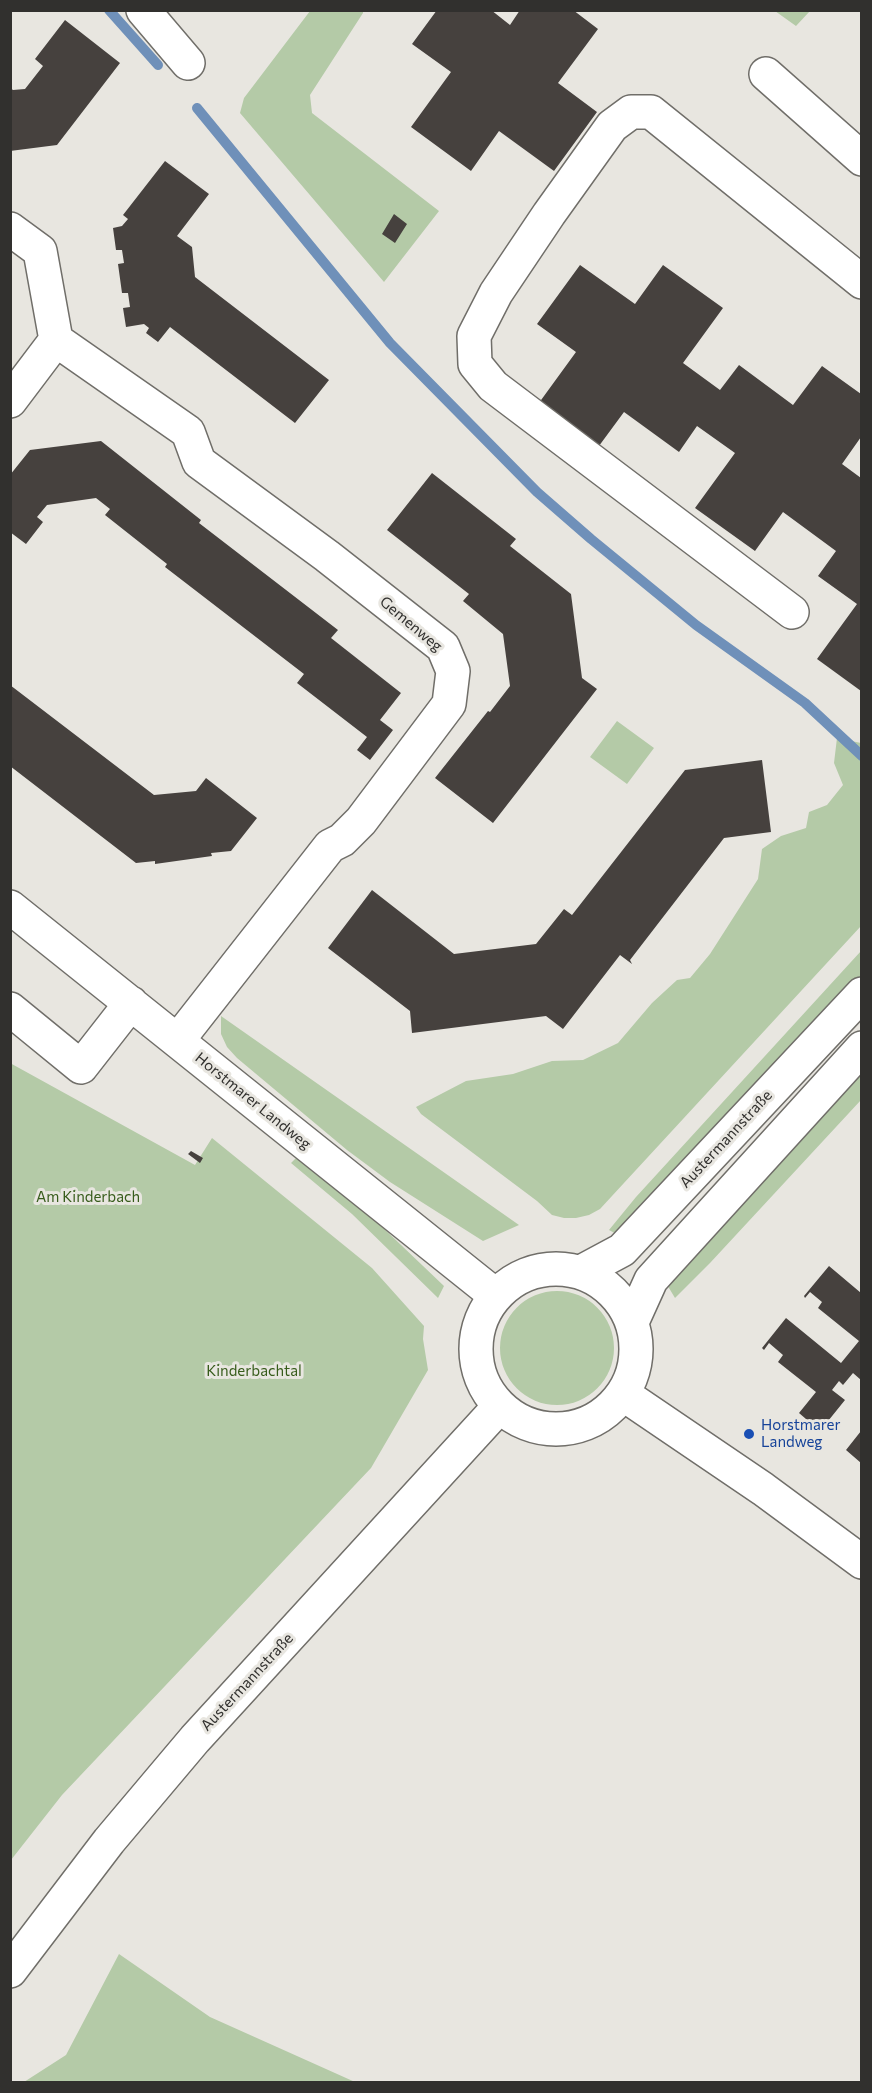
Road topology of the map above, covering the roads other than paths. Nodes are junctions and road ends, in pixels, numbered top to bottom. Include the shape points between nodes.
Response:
1 (143, 10) edge
2 (188, 63) dead end
3 (766, 74) dead end
4 (861, 159) edge
5 (10, 229) edge
6 (861, 282) edge
7 (56, 340) junction
8 (10, 401) edge
9 (792, 612) dead end
10 (10, 907) edge
11 (861, 994) edge
12 (131, 1003) junction
13 (10, 1009) edge
14 (178, 1040) junction
15 (861, 1048) edge
16 (581, 1272) junction
17 (495, 1295) junction
18 (632, 1322) junction
19 (623, 1394) junction
20 (499, 1407) junction
21 (861, 1562) edge
22 (10, 1971) edge

1 - 2 street
3 - 4 street
5 - 7 street via 40,252
6 - 9 street via 651,112 631,112 612,126 549,214 495,293 474,336 475,364 493,386
7 - 8 street
7 - 14 street, Gemenweg via 188,432 199,462 443,647 453,671 449,704 361,821 330,846
10 - 12 street, Horstmarer Landweg
11 - 16 street, Austermannstraße via 622,1250
12 - 13 street via 81,1067
12 - 14 street, Horstmarer Landweg
14 - 17 street, Horstmarer Landweg
15 - 18 street via 651,1280
16 - 17 street via 558,1268 535,1271 513,1280
16 - 18 street via 603,1283 621,1301
17 - 20 street via 482,1316 475,1339 476,1364 484,1387
18 - 19 street via 636,1355
19 - 20 street via 607,1411 587,1423 564,1429 540,1428 518,1421
19 - 21 street
20 - 22 street, Austermannstraße via 195,1739 109,1841

